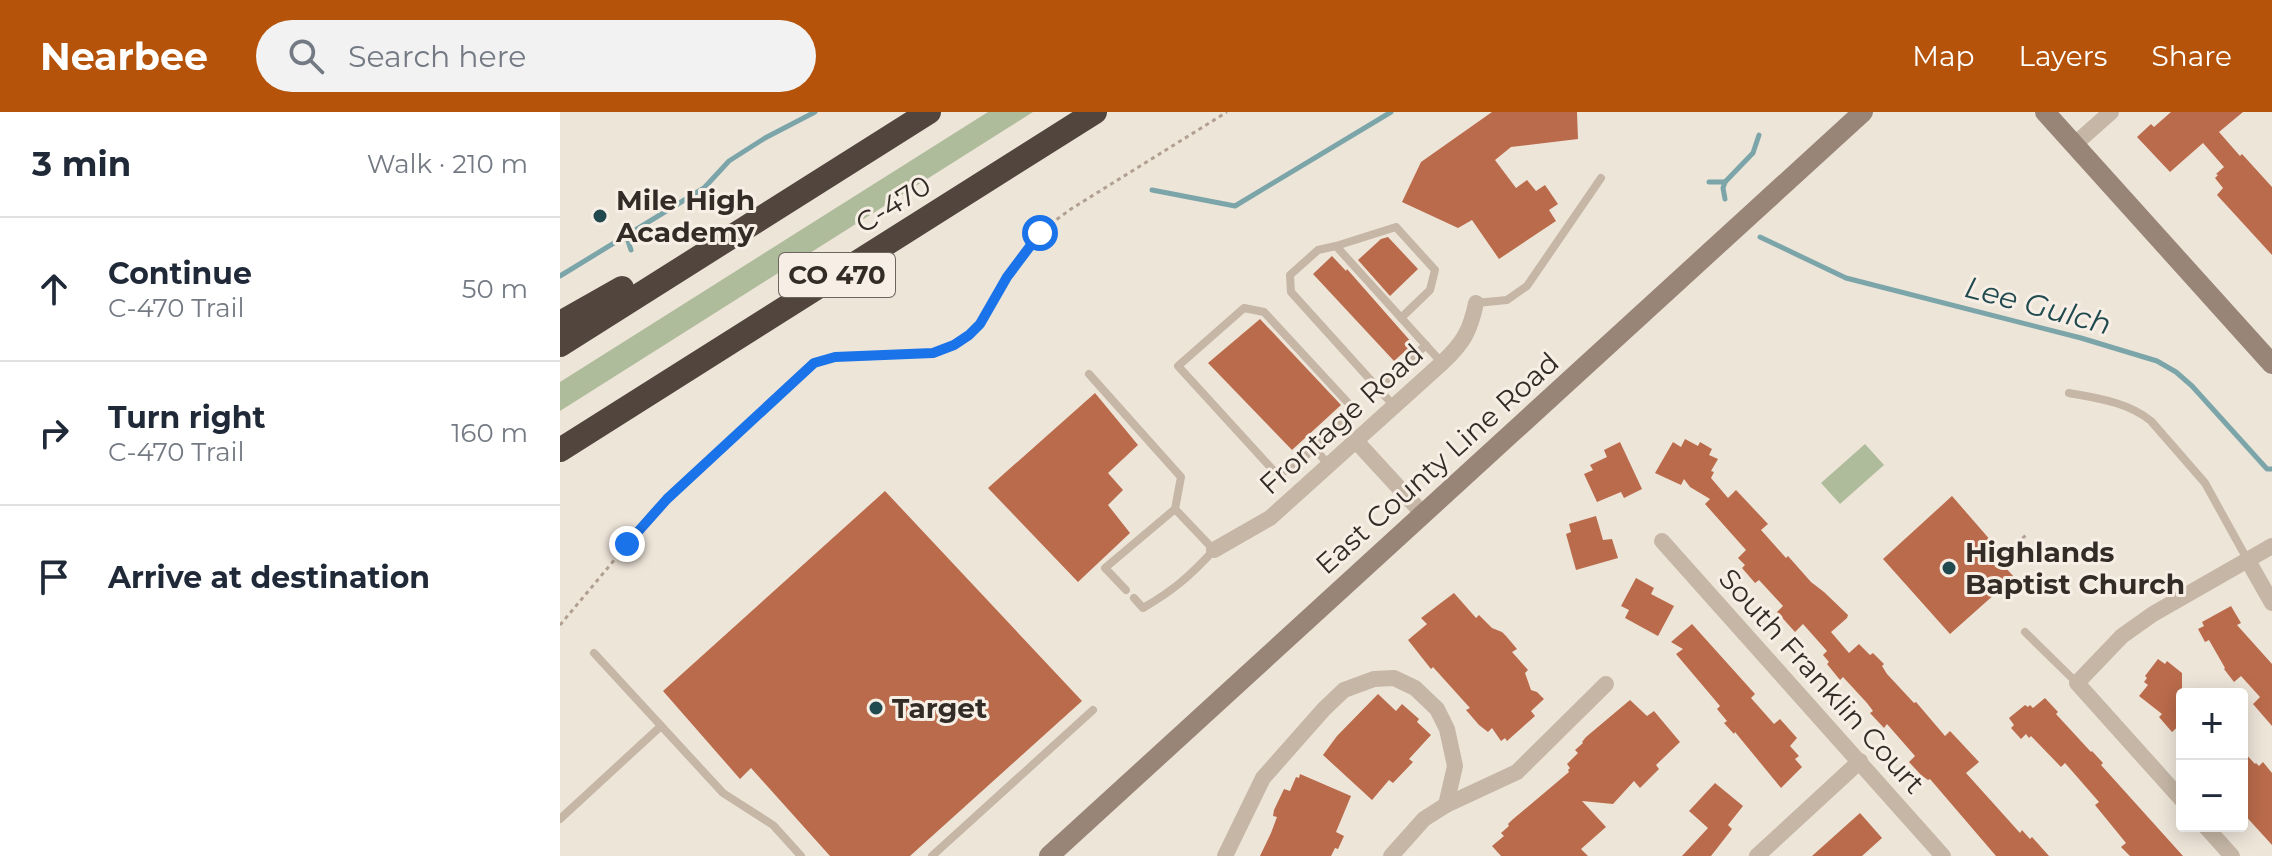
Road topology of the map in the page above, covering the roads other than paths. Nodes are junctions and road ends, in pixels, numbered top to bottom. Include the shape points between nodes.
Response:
1 (929, 112) edge
2 (1095, 112) edge
3 (1863, 112) edge
4 (2045, 112) edge
5 (2111, 112) edge
6 (2075, 144) junction
7 (861, 155) junction
8 (1601, 178) dead end
9 (1336, 246) junction
10 (1476, 303) joint
11 (1401, 318) junction
12 (560, 323) edge
13 (560, 345) edge
14 (1426, 345) junction
15 (1442, 363) junction
16 (2272, 364) edge
17 (1089, 374) dead end
18 (1378, 389) junction
19 (2069, 393) dead end
20 (1394, 406) junction
21 (1356, 441) junction
22 (569, 444) edge
23 (1314, 448) junction
24 (560, 460) edge
25 (1329, 465) junction
26 (1175, 509) junction
27 (1423, 514) junction
28 (1662, 541) dead end
29 (2272, 546) edge
30 (1214, 550) junction
31 (2247, 559) junction
32 (1126, 590) dead end
33 (1134, 598) dead end
34 (2272, 603) edge
35 (2025, 632) dead end
36 (594, 653) dead end
37 (2081, 678) junction
38 (1606, 684) dead end
39 (1093, 710) dead end
40 (661, 726) junction
41 (1860, 761) junction
42 (2176, 793) edge
43 (1446, 805) junction
44 (560, 819) edge
45 (2210, 832) edge
46 (801, 856) edge
47 (932, 856) edge
48 (1049, 856) edge
49 (1225, 856) edge
50 (1391, 856) edge
51 (1757, 856) edge
52 (1943, 856) edge
53 (2232, 856) edge

1 - 7 highway, C-470 / CO 470
2 - 22 highway, C-470 / CO 470
3 - 27 main road, East County Line Road
4 - 6 main road
5 - 6 street
6 - 16 main road
7 - 12 highway via 813,172
7 - 13 highway, C-470 / CO 470
8 - 10 lane via 1527,286 1507,300
9 - 11 lane
9 - 11 lane via 1396,227 1435,270 1430,290
9 - 18 lane via 1318,250 1290,275 1291,292
10 - 15 street, Frontage Road via 1470,330
11 - 14 lane
14 - 15 lane
14 - 18 lane
15 - 20 street, Frontage Road
17 - 26 lane via 1181,477
18 - 20 lane
19 - 31 lane via 2128,407 2151,421 2205,483
20 - 21 street, Frontage Road
21 - 25 street, Frontage Road
21 - 27 street
22 - 24 highway, C-470
23 - 23 lane via 1345,419 1350,405 1264,312 1244,308 1178,366 1274,471 1289,471
23 - 25 lane
25 - 30 street, Frontage Road via 1270,518
26 - 30 lane
26 - 32 lane via 1105,568
27 - 48 main road, East County Line Road
28 - 41 street, South Franklin Court
29 - 31 street
30 - 33 lane via 1175,589 1143,608
31 - 34 street
31 - 37 street via 2122,636
35 - 37 lane
36 - 40 lane
37 - 42 street
38 - 43 street via 1517,772
39 - 47 lane
40 - 44 lane
40 - 46 lane via 723,793 773,825
41 - 51 street
41 - 52 street, South Franklin Court
43 - 49 street via 1455,766 1437,709 1415,688 1394,678 1374,679 1344,690 1263,778
43 - 50 street via 1424,819
45 - 53 street

